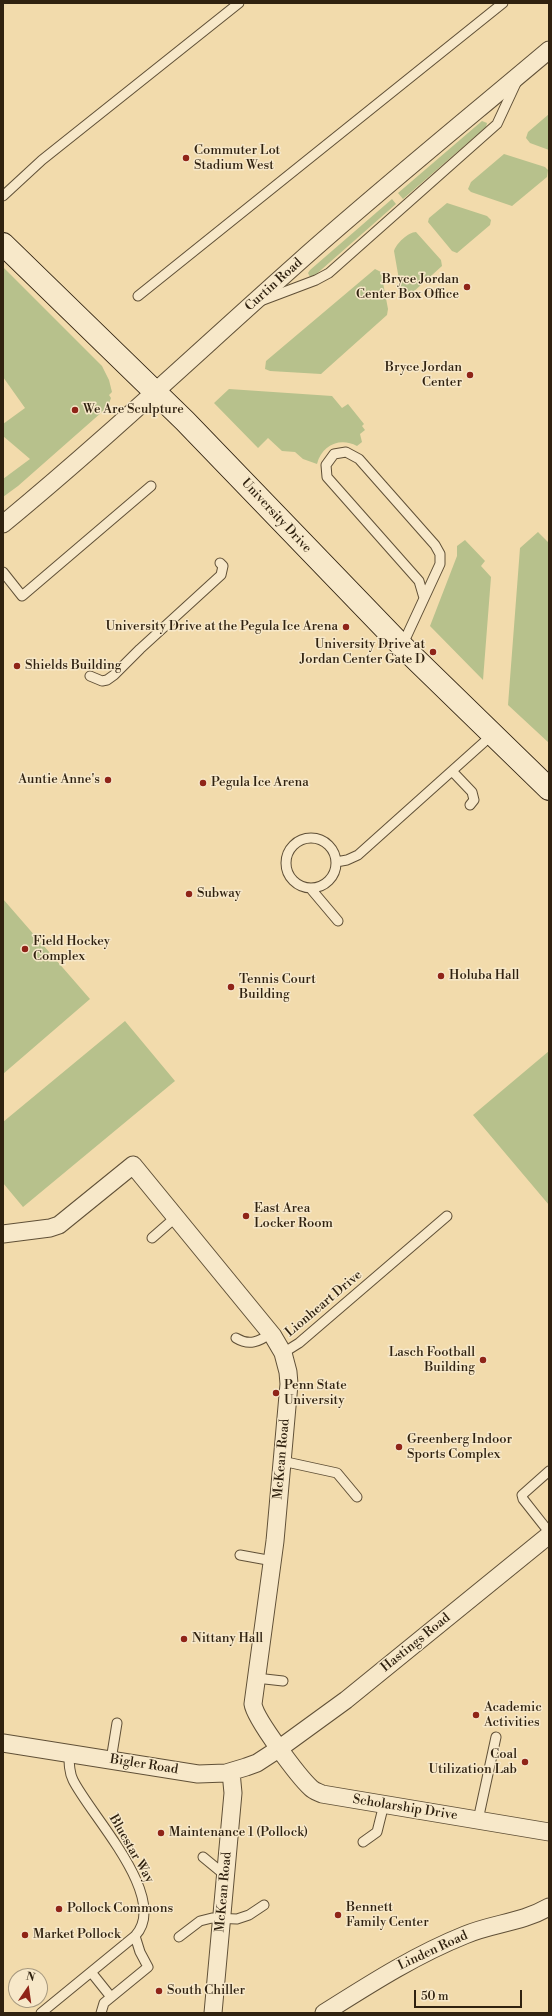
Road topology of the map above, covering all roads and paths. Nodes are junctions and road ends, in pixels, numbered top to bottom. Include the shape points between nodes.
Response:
1 (239, 3) edge
2 (503, 3) edge
3 (549, 50) edge
4 (520, 75) junction
5 (3, 196) edge
6 (3, 244) edge
7 (138, 296) dead end
8 (254, 303) junction
9 (155, 392) junction
10 (151, 486) dead end
11 (3, 524) edge
12 (220, 563) dead end
13 (3, 572) edge
14 (424, 598) junction
15 (402, 646) junction
16 (90, 676) dead end
17 (492, 735) junction
18 (452, 771) junction
19 (549, 789) edge
20 (470, 805) dead end
21 (336, 862) junction
22 (311, 889) junction
23 (338, 921) dead end
24 (176, 1216) junction
25 (448, 1216) dead end
26 (3, 1234) edge
27 (152, 1238) dead end
28 (271, 1333) junction
29 (236, 1338) dead end
30 (283, 1353) junction
31 (282, 1461) junction
32 (549, 1471) edge
33 (357, 1497) dead end
34 (549, 1533) edge
35 (240, 1555) dead end
36 (272, 1561) junction
37 (256, 1678) junction
38 (283, 1681) dead end
39 (117, 1723) dead end
40 (496, 1737) dead end
41 (3, 1742) edge
42 (280, 1748) junction
43 (69, 1754) junction
44 (111, 1760) junction
45 (231, 1772) junction
46 (384, 1804) junction
47 (478, 1820) junction
48 (549, 1832) edge
49 (363, 1842) dead end
50 (203, 1857) dead end
51 (226, 1876) junction
52 (264, 1905) dead end
53 (549, 1907) edge
54 (222, 1918) junction
55 (135, 1936) junction
56 (179, 1937) dead end
57 (90, 1972) junction
58 (111, 1997) junction
59 (212, 2011) edge
60 (41, 2013) edge
61 (101, 2013) edge
62 (324, 2013) edge

1 - 5 lane via 42,160
2 - 7 lane
3 - 4 street, Curtin Road
4 - 8 street, Curtin Road via 300,260
4 - 8 lane via 497,124 329,273
6 - 9 main road, University Drive
8 - 9 street, Curtin Road
9 - 11 street, Curtin Road
9 - 15 main road, University Drive
10 - 13 lane via 22,596
12 - 16 lane via 223,566 221,575 114,675 102,681
14 - 14 lane via 440,564 438,548 359,459 346,452 334,454 325,469 329,480 419,581
14 - 15 lane
15 - 17 main road, University Drive
17 - 18 lane
17 - 19 main road, University Drive
18 - 20 lane via 472,792 474,800
18 - 21 lane via 358,855
21 - 22 lane via 330,880
21 - 22 lane via 328,845 319,840 300,840 292,846 286,859 288,874 293,882
22 - 23 lane
24 - 26 street, McKean Road via 133,1165 59,1225
24 - 27 lane
24 - 28 street, McKean Road
25 - 30 lane, Lionheart Drive via 299,1343
28 - 29 lane via 262,1340 252,1343 243,1343
28 - 30 street, McKean Road
30 - 31 street, McKean Road via 289,1384
31 - 33 lane via 336,1473
31 - 36 street, McKean Road
32 - 34 lane via 522,1495
34 - 42 street, Hastings Road via 346,1700
35 - 36 lane
36 - 37 street, McKean Road
37 - 38 lane
37 - 42 street, McKean Road via 253,1708
39 - 44 lane
40 - 47 lane
41 - 43 street, Bigler Road
42 - 45 street, Bigler Road via 252,1765
42 - 46 street, Scholarship Drive via 306,1783 316,1791 326,1795
43 - 44 street, Bigler Road
43 - 55 lane, Bluestar Way via 73,1780 121,1854 141,1892 144,1915 139,1932
44 - 45 street, Bigler Road via 198,1774
45 - 51 street, McKean Road via 233,1793
46 - 47 street, Scholarship Drive
46 - 49 lane via 377,1832
47 - 48 street, Scholarship Drive
50 - 51 lane
51 - 54 street, McKean Road
52 - 54 lane via 242,1917
53 - 62 street, Linden Road via 521,1920 468,1934 415,1957
54 - 56 lane via 200,1922
54 - 59 street, McKean Road
55 - 57 lane, Bluestar Way
55 - 58 lane via 148,1967
57 - 58 lane
57 - 60 lane, Bluestar Way
58 - 61 lane via 104,2003

